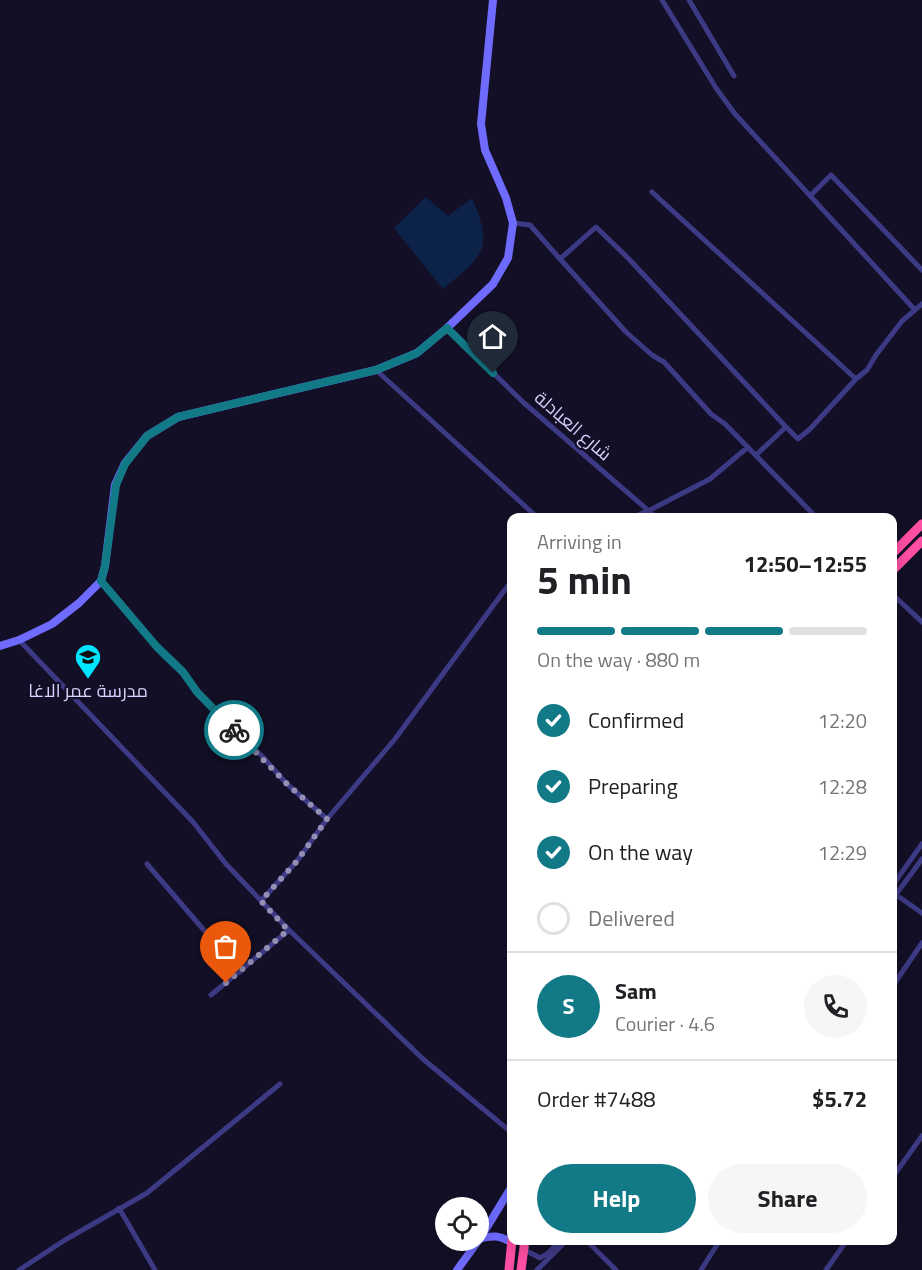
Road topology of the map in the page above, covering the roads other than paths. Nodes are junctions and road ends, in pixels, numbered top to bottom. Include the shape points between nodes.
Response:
1 (493, 0) edge
2 (662, 0) edge
3 (689, 0) edge
4 (734, 76) dead end
5 (652, 192) dead end
6 (810, 196) junction
7 (513, 222) junction
8 (560, 259) junction
9 (922, 270) edge
10 (922, 304) edge
11 (915, 310) junction
12 (447, 328) junction
13 (376, 370) junction
14 (856, 379) junction
15 (786, 427) junction
16 (748, 447) junction
17 (756, 455) junction
18 (650, 510) junction
19 (533, 513) edge
20 (643, 513) edge
21 (653, 513) edge
22 (811, 513) edge
23 (922, 524) edge
24 (922, 541) edge
25 (897, 549) edge
26 (897, 566) edge
27 (101, 581) junction
28 (507, 587) edge
29 (897, 599) edge
30 (922, 622) edge
31 (19, 640) junction
32 (0, 646) edge
33 (327, 819) junction
34 (922, 844) edge
35 (922, 859) edge
36 (147, 864) dead end
37 (897, 879) edge
38 (897, 890) edge
39 (897, 894) edge
40 (261, 901) junction
41 (922, 913) edge
42 (288, 930) junction
43 (922, 943) edge
44 (240, 972) junction
45 (897, 980) edge
46 (211, 995) dead end
47 (280, 1084) dead end
48 (507, 1129) edge
49 (922, 1136) edge
50 (897, 1171) edge
51 (507, 1194) edge
52 (119, 1208) junction
53 (489, 1224) edge
54 (489, 1236) edge
55 (507, 1239) edge
56 (512, 1245) edge
57 (524, 1245) edge
58 (526, 1245) edge
59 (556, 1245) edge
60 (562, 1245) edge
61 (591, 1245) edge
62 (717, 1245) edge
63 (844, 1245) edge
64 (471, 1251) edge
65 (19, 1270) edge
66 (155, 1270) edge
67 (457, 1270) edge
68 (508, 1270) edge
69 (521, 1270) edge
70 (537, 1270) edge
71 (616, 1270) edge
72 (700, 1270) edge
73 (826, 1270) edge

1 - 7 street via 481,124 485,150
2 - 6 street via 735,114
3 - 4 street
5 - 14 street
6 - 9 street via 831,175
6 - 11 street
7 - 8 street via 530,225
7 - 12 street via 508,258 493,284
8 - 15 street via 596,227
8 - 16 street via 626,332 664,362 711,414
10 - 11 street
11 - 14 street
12 - 13 street via 417,353
12 - 18 street, شارع العبادلة via 524,403
13 - 19 street
13 - 27 street via 178,417 147,436 125,464 116,485
14 - 15 street via 798,439
15 - 17 street
16 - 17 street
16 - 18 street via 710,479
17 - 22 street
18 - 20 street
18 - 21 street, شارع العبادلة
23 - 25 highway
24 - 26 highway
27 - 31 street via 59,620
27 - 33 street via 197,692
28 - 33 street via 395,739
29 - 30 street
31 - 32 street
31 - 40 street via 193,822
33 - 40 street
34 - 37 street
35 - 38 street
36 - 44 street
39 - 41 street
40 - 42 street
42 - 44 street
42 - 48 street via 423,1059
43 - 45 street
44 - 46 street
47 - 52 street via 147,1193
49 - 50 street
51 - 53 street
52 - 65 street
52 - 66 street
54 - 55 street
56 - 68 highway
57 - 69 highway
58 - 59 street via 527,1251 540,1258
60 - 70 street
61 - 71 street
62 - 72 street
63 - 73 street
64 - 67 street

